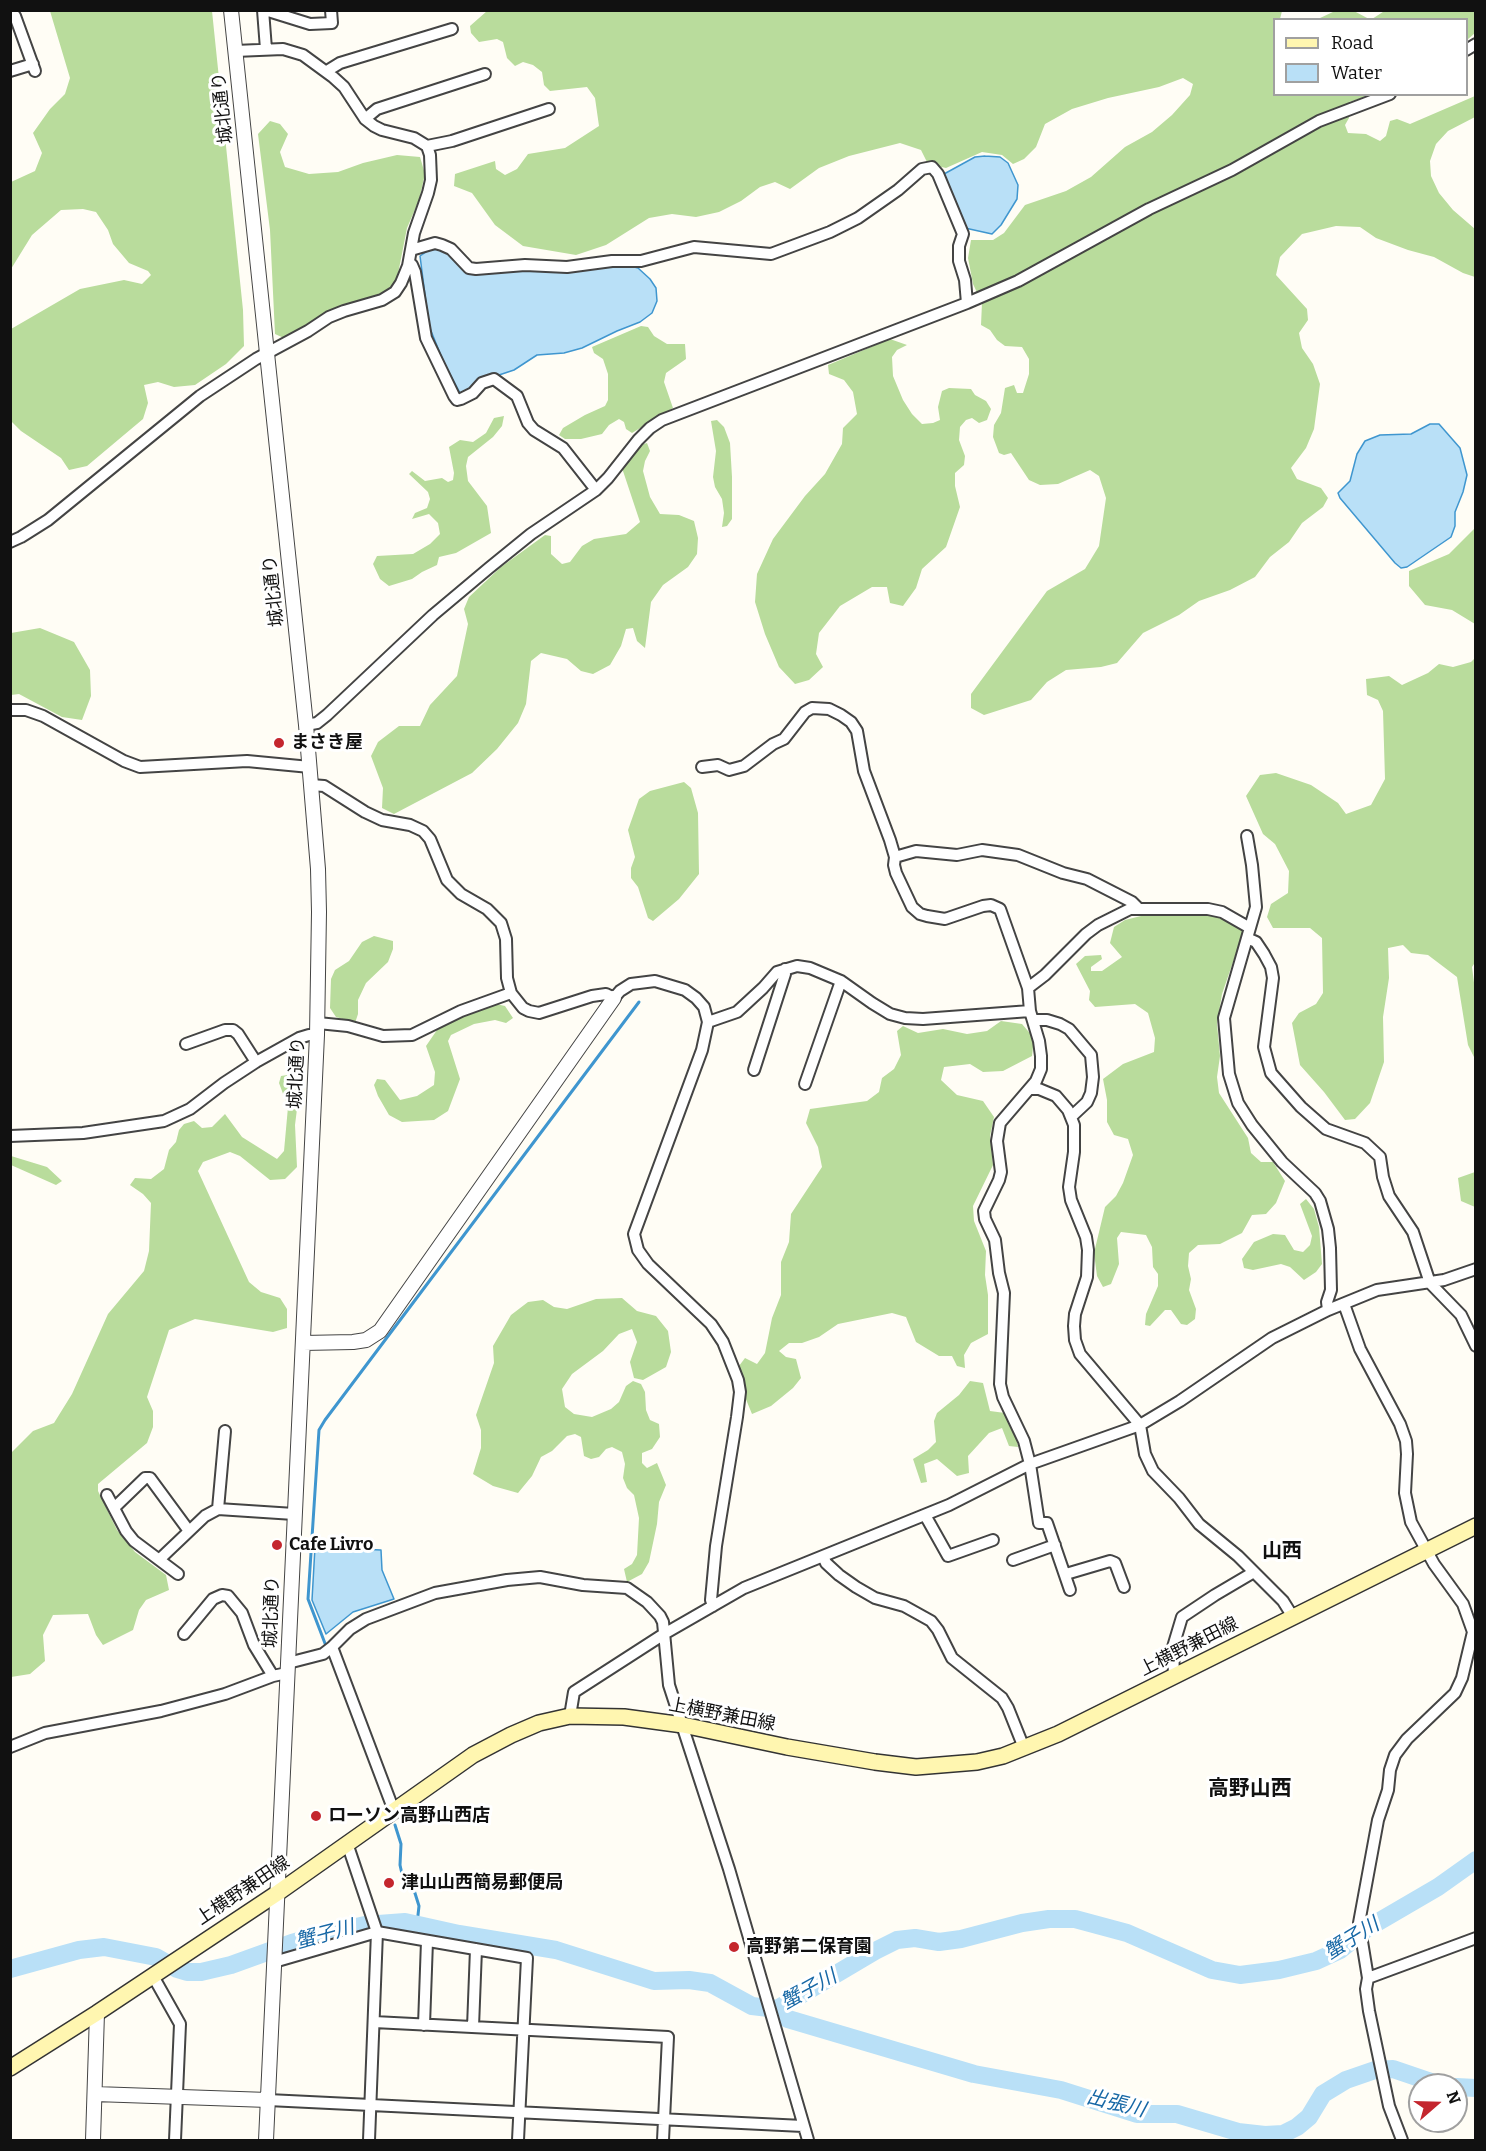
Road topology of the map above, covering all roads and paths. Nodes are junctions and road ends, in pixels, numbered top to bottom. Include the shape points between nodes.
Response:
1 (231, 10) edge
2 (264, 10) edge
3 (331, 10) edge
4 (10, 17) edge
5 (452, 29) dead end
6 (266, 49) junction
7 (235, 51) junction
8 (10, 71) edge
9 (327, 71) junction
10 (485, 74) dead end
11 (1385, 96) edge
12 (549, 109) dead end
13 (365, 119) junction
14 (427, 146) junction
15 (411, 250) junction
16 (409, 262) junction
17 (967, 303) junction
18 (266, 353) junction
19 (596, 490) junction
20 (10, 542) edge
21 (10, 710) edge
22 (306, 724) junction
23 (310, 767) junction
24 (702, 767) dead end
25 (311, 784) junction
26 (1247, 836) dead end
27 (895, 857) junction
28 (1138, 908) junction
29 (1248, 933) junction
30 (785, 969) junction
31 (841, 981) junction
32 (1028, 988) junction
33 (511, 993) junction
34 (614, 998) junction
35 (1031, 1015) junction
36 (708, 1022) junction
37 (317, 1029) junction
38 (186, 1044) dead end
39 (256, 1062) junction
40 (754, 1070) dead end
41 (805, 1084) dead end
42 (1031, 1089) junction
43 (1071, 1118) junction
44 (10, 1136) edge
45 (1476, 1269) edge
46 (1430, 1283) junction
47 (1344, 1304) junction
48 (1328, 1310) junction
49 (303, 1343) junction
50 (1476, 1346) edge
51 (1140, 1425) junction
52 (225, 1431) dead end
53 (1030, 1464) junction
54 (107, 1495) dead end
55 (115, 1507) junction
56 (218, 1509) junction
57 (294, 1515) junction
58 (925, 1515) junction
59 (1476, 1526) edge
60 (189, 1531) junction
61 (993, 1540) dead end
62 (1055, 1545) junction
63 (1426, 1551) junction
64 (823, 1556) junction
65 (160, 1560) junction
66 (1013, 1560) dead end
67 (1254, 1572) junction
68 (178, 1574) dead end
69 (1066, 1574) junction
70 (1124, 1587) dead end
71 (1070, 1590) dead end
72 (713, 1606) junction
73 (1293, 1617) junction
74 (184, 1634) dead end
75 (664, 1634) junction
76 (332, 1647) junction
77 (283, 1671) junction
78 (1174, 1676) junction
79 (570, 1716) junction
80 (683, 1725) junction
81 (10, 1747) edge
82 (1024, 1748) junction
83 (394, 1810) junction
84 (347, 1843) junction
85 (279, 1892) junction
86 (377, 1932) junction
87 (1476, 1938) edge
88 (427, 1941) junction
89 (476, 1949) junction
90 (274, 1959) junction
91 (164, 1968) junction
92 (1368, 1978) junction
93 (97, 2013) junction
94 (374, 2022) junction
95 (424, 2025) junction
96 (473, 2027) junction
97 (524, 2030) junction
98 (10, 2068) edge
99 (95, 2094) junction
100 (175, 2097) junction
101 (268, 2100) junction
102 (369, 2105) junction
103 (519, 2112) junction
104 (664, 2120) junction
105 (803, 2126) junction
106 (93, 2140) edge
107 (175, 2140) edge
108 (266, 2140) edge
109 (369, 2140) edge
110 (518, 2140) edge
111 (663, 2140) edge
112 (808, 2140) edge
113 (1402, 2140) edge

1 - 7 street, 城北通り
2 - 3 street via 310,24 332,23
2 - 6 street
4 - 8 street via 15,16 34,68
5 - 9 street via 340,63
6 - 7 street
6 - 9 street via 283,49 303,56
7 - 18 street, 城北通り
9 - 13 street via 344,87
10 - 13 street via 377,109
11 - 17 street via 1319,121 1046,267
12 - 14 street
13 - 14 street via 382,130 414,138
14 - 15 street via 431,180
15 - 16 street
15 - 17 street via 435,243 442,245 469,268 476,269 641,261 694,247 771,254 858,218 922,169 932,167 963,234 958,261
16 - 18 street via 395,292 329,317
16 - 19 street via 416,272 426,338 457,400 494,379 517,396 528,423 563,448
17 - 19 street via 662,420 638,440
18 - 20 street via 200,396 48,520
18 - 22 street, 城北通り
19 - 22 street via 531,534 433,615 327,715 316,723
21 - 23 street via 27,710 43,716 140,767 247,761
22 - 23 street, 城北通り
23 - 25 street, 城北通り
24 - 27 street via 718,765 724,770 736,770 784,739 805,712 820,707 835,712 857,731 864,771
25 - 33 street via 324,786 382,820 423,831 447,880 501,923
25 - 37 street, 城北通り via 319,912
26 - 29 street via 1256,897
27 - 28 street via 916,851 957,855 982,850 1018,855 1087,879
27 - 32 street via 900,885 920,914 945,919 983,906 1000,909
28 - 29 street via 1222,912
28 - 32 street via 1098,925
29 - 46 street via 1264,954 1273,978 1264,1047 1271,1073 1326,1129 1365,1143 1380,1157 1389,1196 1413,1233
29 - 48 street via 1224,1018 1229,1074 1238,1103 1252,1125 1320,1201 1330,1248
30 - 31 street via 810,968
30 - 36 street via 777,972 736,1012
30 - 40 street
31 - 35 street via 890,1014 905,1018
31 - 41 street
32 - 35 street
33 - 34 street via 523,1008 539,1012 592,996 606,994
33 - 37 street via 412,1035 384,1036 348,1026
34 - 36 street via 631,984 669,984 696,998 704,1007
34 - 49 street via 380,1331 366,1340
35 - 42 street via 1041,1063
35 - 43 street via 1069,1029 1090,1055 1091,1093
36 - 72 street via 702,1050 634,1234 638,1250 648,1264 711,1324 723,1341 738,1380 737,1417 716,1546
37 - 39 street
37 - 49 street, 城北通り
38 - 39 street via 233,1030
39 - 44 street via 190,1109 164,1121 83,1133
42 - 43 street via 1056,1096
42 - 53 street via 1000,1123 997,1142 1001,1172 984,1211 998,1251 1004,1293 1000,1384
43 - 51 street via 1075,1138 1069,1187 1089,1250 1087,1277 1075,1314 1075,1340 1084,1361
45 - 46 street
46 - 47 street via 1377,1290
46 - 50 street via 1461,1315
47 - 48 street
47 - 63 street via 1360,1349 1406,1441 1407,1507
48 - 51 street via 1272,1338
49 - 57 street, 城北通り
51 - 53 street
51 - 67 street via 1145,1454 1153,1471 1199,1524
52 - 56 street
53 - 58 street
53 - 62 street via 1039,1523 1047,1523
54 - 55 street
55 - 60 street via 150,1478
55 - 65 street via 134,1541
56 - 57 street
56 - 60 street
57 - 77 street, 城北通り
58 - 61 street via 948,1556
58 - 64 street
59 - 63 main road, 上横野兼田線
60 - 65 street
62 - 66 street
62 - 69 street
63 - 73 main road, 上横野兼田線
63 - 92 street via 1463,1604 1473,1632 1455,1693 1407,1738 1390,1770 1359,1923
64 - 72 street via 744,1588
64 - 82 street via 826,1563 856,1587 931,1621 952,1658 1002,1698
65 - 68 street
67 - 73 street
67 - 78 street via 1182,1617 1173,1647
69 - 70 street via 1110,1561 1116,1563
69 - 71 street
72 - 75 street
73 - 78 main road, 上横野兼田線
74 - 77 street via 213,1599 228,1596 242,1613 254,1645
75 - 76 street via 660,1616 627,1588 540,1577 435,1593 358,1623
75 - 79 street via 574,1692
75 - 80 street via 669,1685
76 - 77 street
76 - 83 street
77 - 81 street via 225,1694 161,1711 45,1733
77 - 85 street, 城北通り
78 - 82 main road, 上横野兼田線
79 - 80 main road, 上横野兼田線 via 624,1717
79 - 83 main road, 上横野兼田線 via 539,1723 473,1755
80 - 82 main road, 上横野兼田線 via 798,1749 916,1767 976,1762
80 - 105 street
83 - 84 main road, 上横野兼田線
84 - 85 main road, 上横野兼田線
84 - 86 street
85 - 90 street, 城北通り
85 - 91 main road, 上横野兼田線
86 - 88 street
86 - 90 street
86 - 94 street
87 - 92 street
88 - 89 street
88 - 95 street
89 - 96 street
89 - 97 street via 527,1958
90 - 101 street, 城北通り
91 - 93 main road, 上横野兼田線
91 - 100 street via 180,2024
92 - 113 street via 1369,2011 1382,2075
93 - 98 main road, 上横野兼田線
93 - 99 street
94 - 95 street
94 - 102 street
95 - 96 street
96 - 97 street
97 - 103 street
97 - 104 street via 668,2037
99 - 100 street
99 - 106 street
100 - 101 street
100 - 107 street
101 - 102 street
101 - 108 street, 城北通り
102 - 103 street
102 - 109 street
103 - 104 street
103 - 110 street
104 - 105 street
104 - 111 street
105 - 112 street

